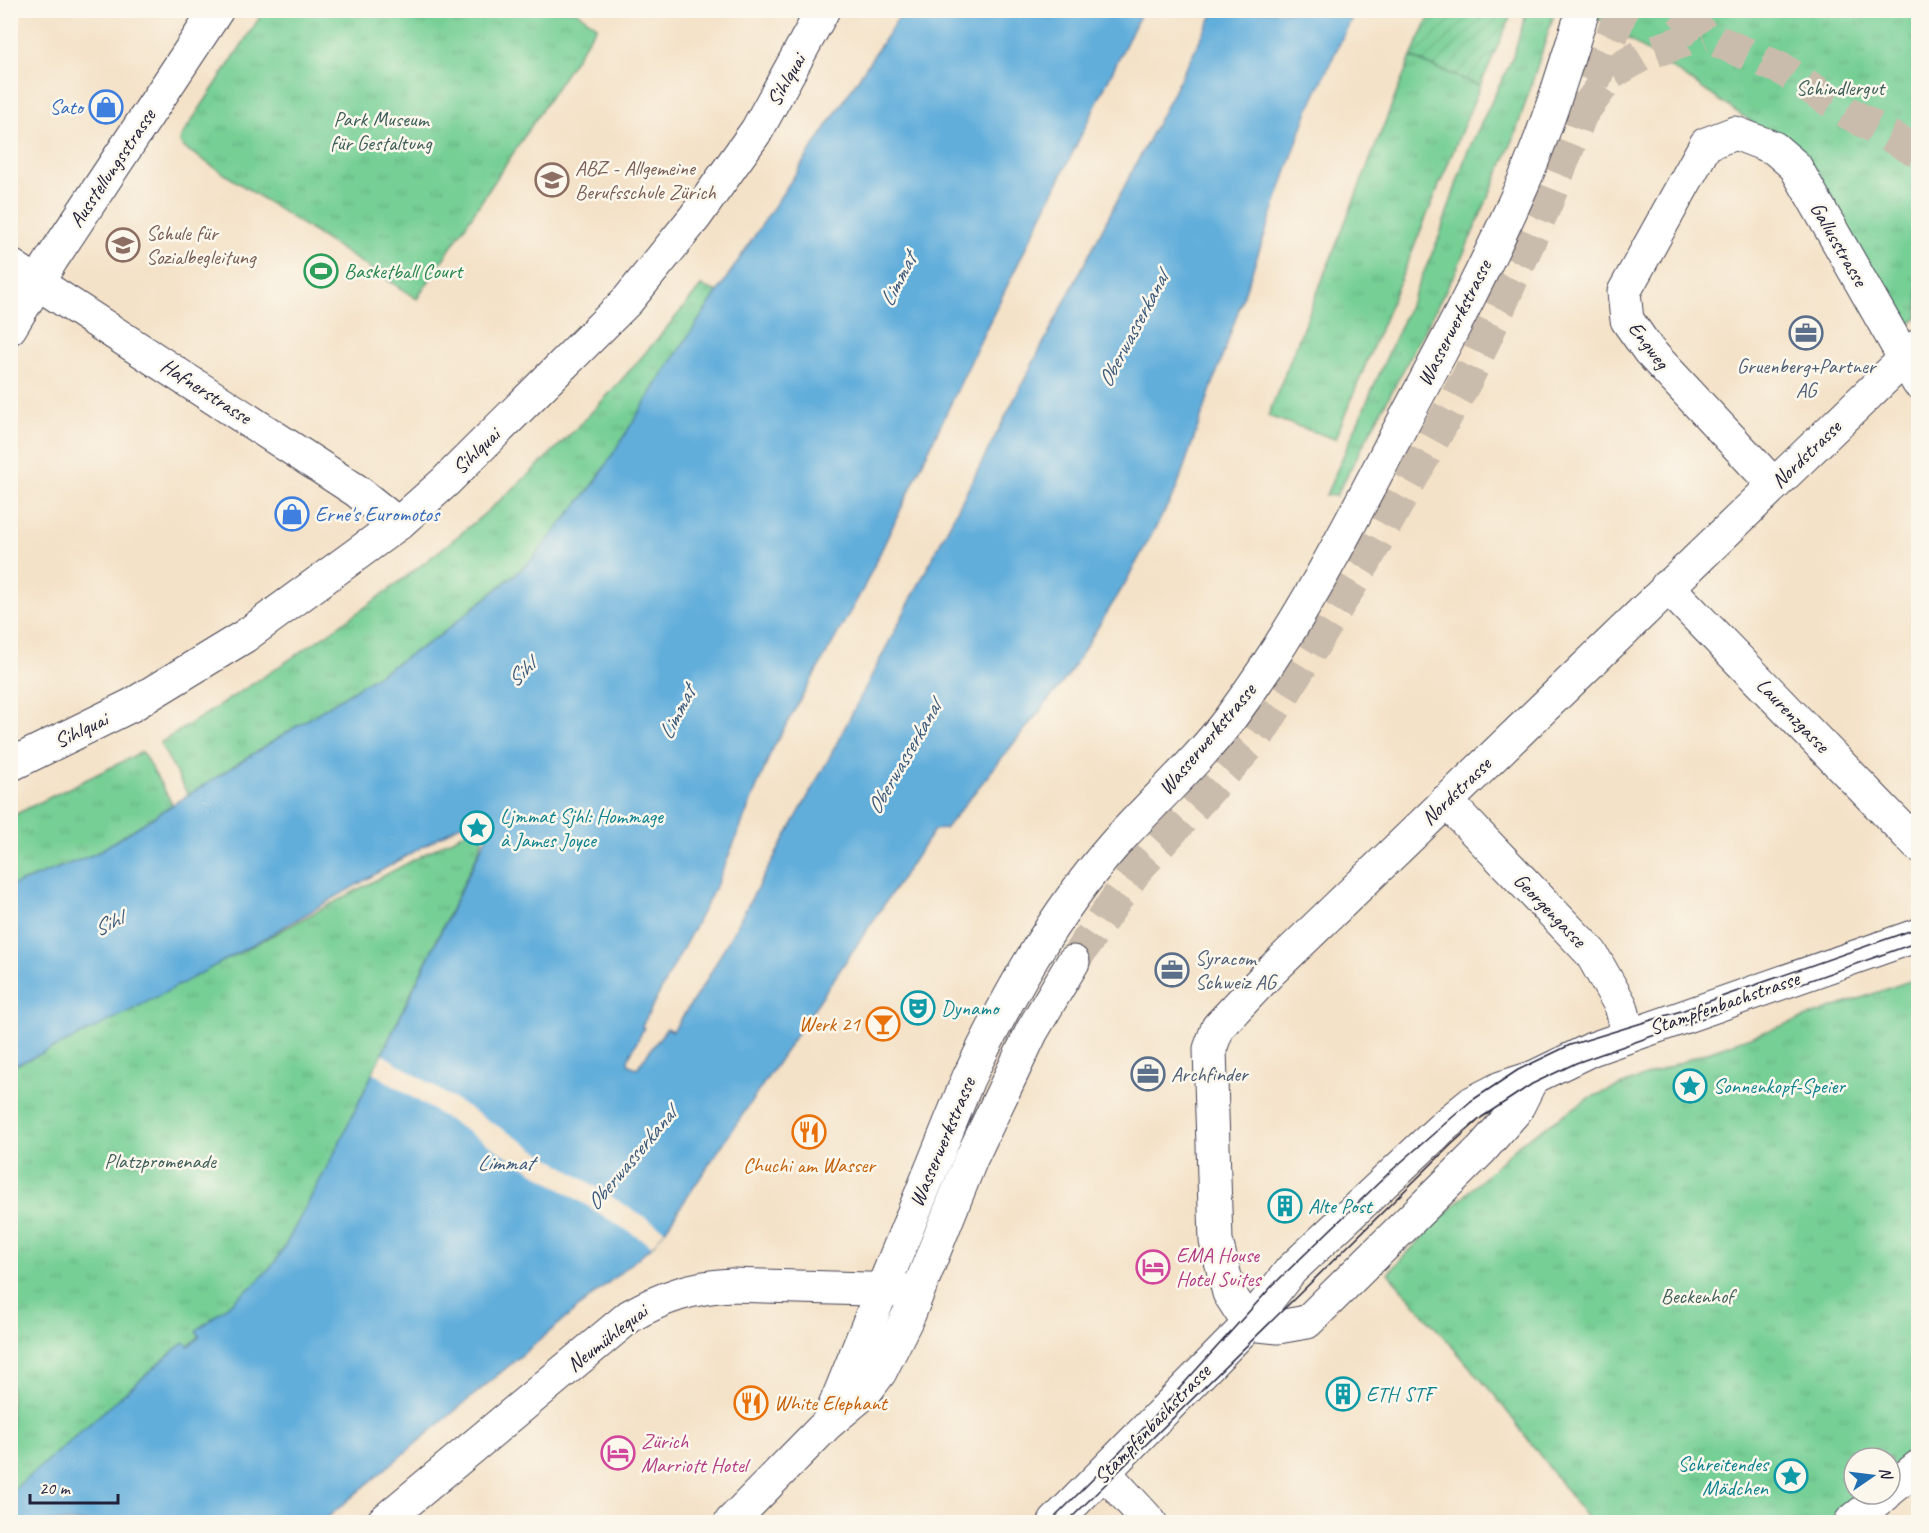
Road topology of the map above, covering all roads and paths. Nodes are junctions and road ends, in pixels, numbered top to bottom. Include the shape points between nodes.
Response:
1 (217, 10) edge
2 (823, 10) edge
3 (1583, 10) edge
4 (1735, 133) joint
5 (10, 265) edge
6 (39, 282) junction
7 (10, 328) edge
8 (1914, 362) edge
9 (1774, 485) junction
10 (398, 524) junction
11 (1667, 586) junction
12 (10, 765) edge
13 (1446, 801) junction
14 (1918, 844) edge
15 (1918, 934) edge
16 (1074, 962) tunnel mouth
17 (1629, 1036) junction
18 (1532, 1078) junction
19 (882, 1288) junction
20 (919, 1292) junction
21 (1248, 1324) junction
22 (828, 1423) junction
23 (1918, 1467) edge
24 (1105, 1473) junction
25 (1902, 1480) edge
26 (1871, 1506) edge
27 (383, 1522) edge
28 (731, 1522) edge
29 (1055, 1522) edge
30 (1150, 1522) edge
31 (1851, 1522) edge

1 - 6 street, Ausstellungsstrasse
2 - 10 street, Sihlquai via 757,130 695,217 628,300
3 - 19 street, Wasserwerkstrasse via 1517,197 1335,552 1286,639 1229,720 1112,847 1044,940 968,1078
4 - 8 street, Gallusstrasse via 1774,147 1794,166
4 - 9 street, Engweg via 1706,144 1624,292 1627,320 1649,351
5 - 6 street, Hafnerstrasse
6 - 7 street, Ausstellungsstrasse
6 - 10 street, Hafnerstrasse via 357,491
8 - 9 street, Nordstrasse
9 - 11 street, Nordstrasse
10 - 12 street, Sihlquai via 189,672 132,705
11 - 13 street, Nordstrasse
11 - 14 street, Laurenzgasse
13 - 17 street, Georgengasse via 1591,952 1621,1006
13 - 21 street, Nordstrasse via 1269,972 1218,1027 1210,1049 1216,1241 1229,1293
15 - 17 street, Stampfenbachstrasse
16 - 20 street, Wasserwerkstrasse via 1032,1031 971,1159
17 - 18 street, Stampfenbachstrasse
18 - 21 street, Stampfenbachstrasse via 1472,1103 1445,1125 1291,1270
18 - 21 street via 1516,1110 1481,1150 1307,1322 1278,1327
19 - 20 street, Neumühlequai
19 - 22 street, Wasserwerkstrasse
19 - 27 street, Neumühlequai via 705,1287 655,1301 630,1316
20 - 22 street, Wasserwerkstrasse via 880,1372 865,1392
21 - 24 street, Stampfenbachstrasse
22 - 28 street, Wasserwerkstrasse
23 - 25 street
24 - 29 street, Stampfenbachstrasse
24 - 30 street
26 - 31 street

